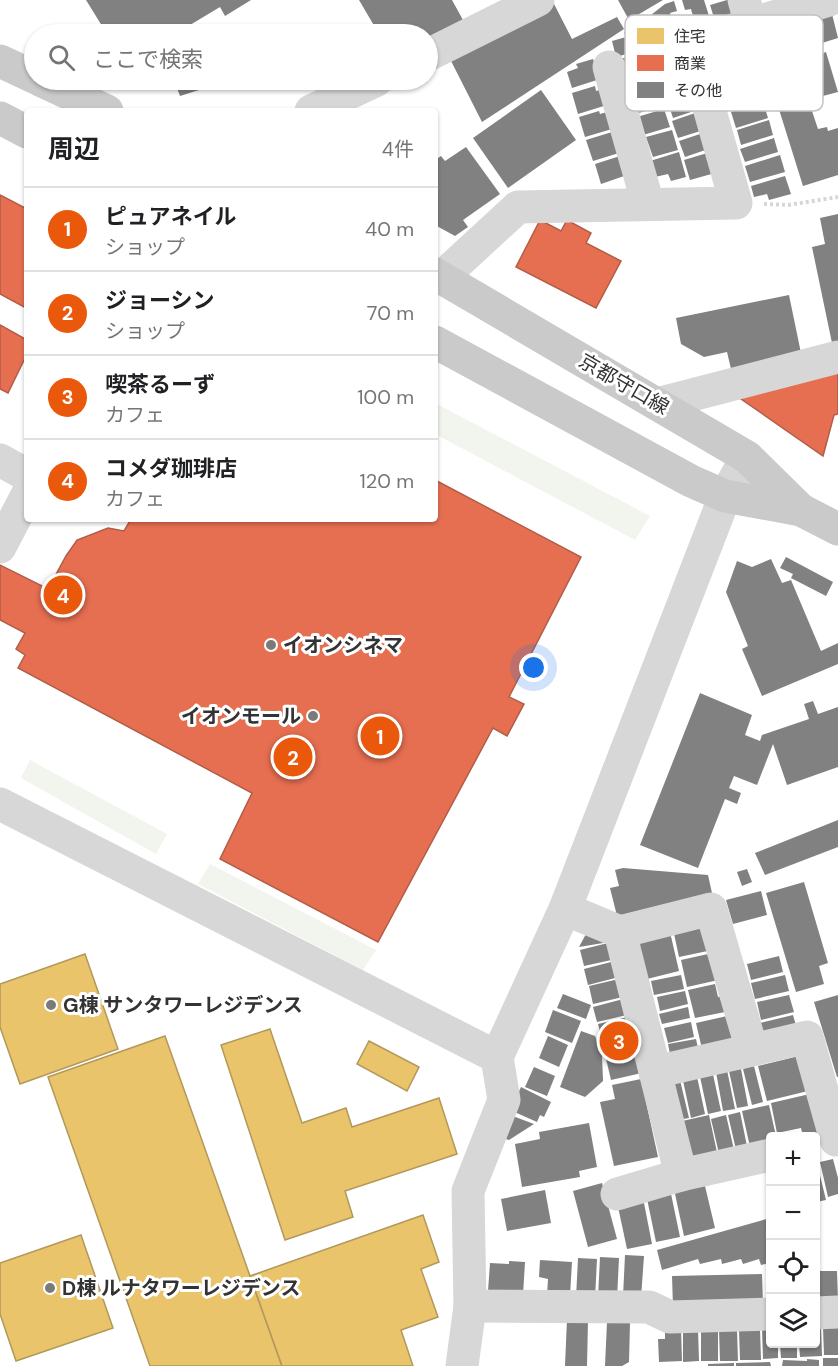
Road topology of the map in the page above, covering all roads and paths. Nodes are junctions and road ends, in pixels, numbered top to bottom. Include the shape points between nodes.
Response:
1 (538, 0) edge
2 (829, 0) edge
3 (747, 12) edge
4 (438, 50) edge
5 (0, 61) edge
6 (609, 67) dead end
7 (24, 72) edge
8 (62, 90) edge
9 (355, 90) edge
10 (101, 108) edge
11 (317, 108) edge
12 (710, 111) edge
13 (0, 118) edge
14 (24, 130) edge
15 (838, 197) edge
16 (736, 203) junction
17 (648, 204) junction
18 (438, 275) edge
19 (438, 344) edge
20 (838, 357) edge
21 (657, 404) junction
22 (0, 442) edge
23 (24, 454) edge
24 (747, 457) junction
25 (0, 460) edge
26 (24, 473) edge
27 (725, 496) junction
28 (24, 501) edge
29 (801, 510) junction
30 (838, 529) edge
31 (0, 546) edge
32 (0, 804) edge
33 (565, 909) junction
34 (620, 932) junction
35 (752, 1050) junction
36 (497, 1056) junction
37 (655, 1072) junction
38 (830, 1144) edge
39 (766, 1156) edge
40 (681, 1175) junction
41 (617, 1194) dead end
42 (838, 1312) edge
43 (820, 1313) edge
44 (766, 1314) edge
45 (468, 1318) junction
46 (462, 1366) edge

1 - 4 street
2 - 3 street
5 - 7 main road
6 - 17 street
8 - 10 main road
9 - 11 street
12 - 16 street
13 - 14 main road
15 - 16 path via 788,205
16 - 17 street
17 - 18 street via 518,207
18 - 21 main road, 京都守口線
19 - 27 main road, 京都守口線
20 - 21 street
21 - 24 main road, 京都守口線
22 - 23 street
24 - 27 street
24 - 29 main road, 京都守口線
25 - 26 street
27 - 29 main road, 京都守口線
27 - 33 street
28 - 31 street
29 - 30 main road, 京都守口線
32 - 36 street
33 - 34 street
33 - 36 street
34 - 35 street via 711,909
34 - 37 street
35 - 37 street
35 - 38 street via 807,1037
36 - 45 street via 504,1100 468,1191
37 - 40 street
39 - 40 street
40 - 41 street
42 - 43 street
44 - 45 street via 670,1317 649,1307
45 - 46 street

